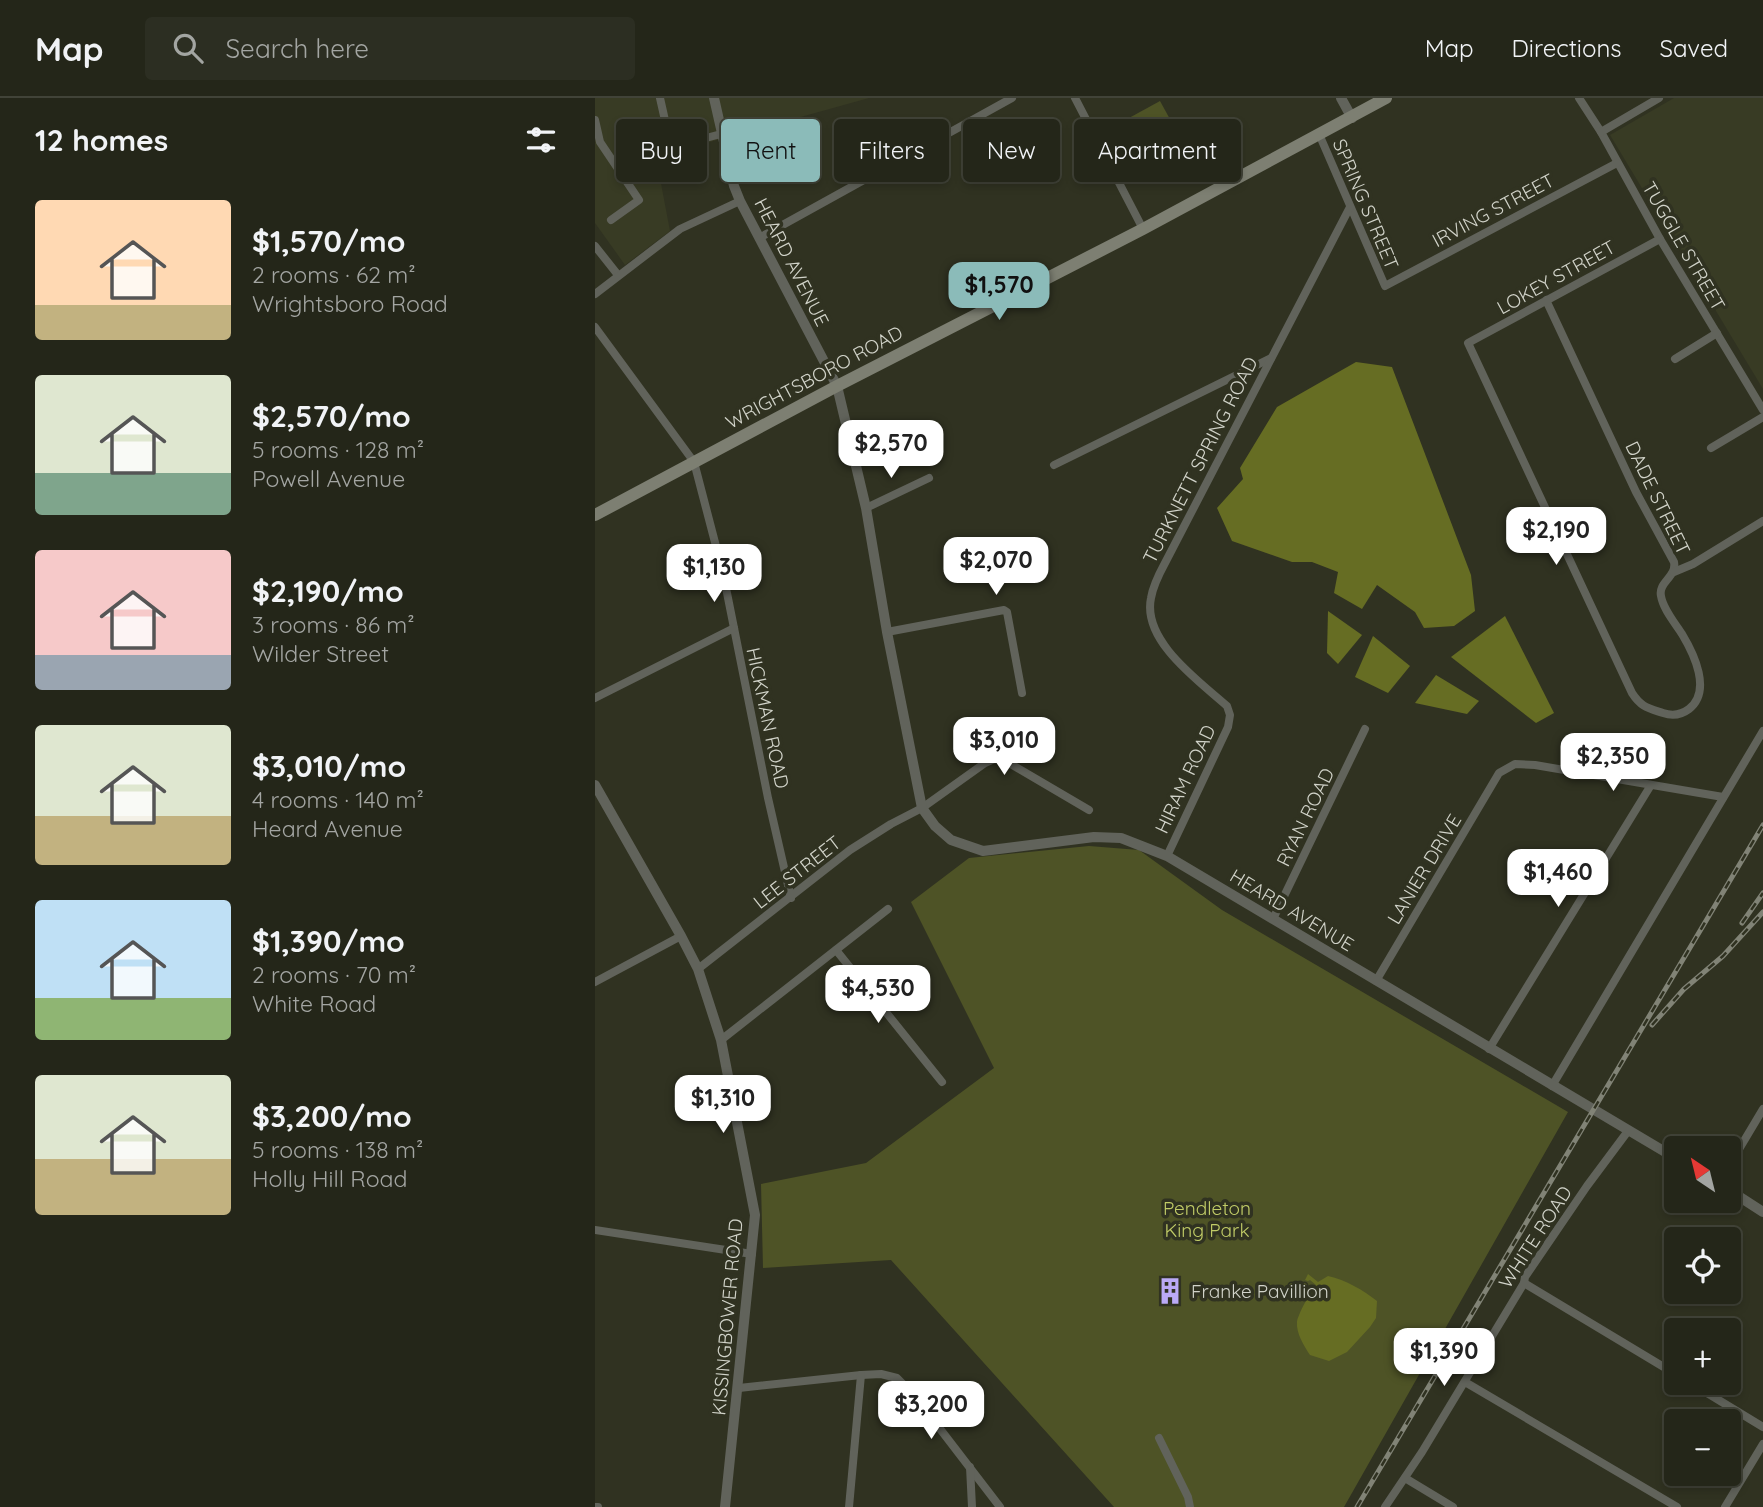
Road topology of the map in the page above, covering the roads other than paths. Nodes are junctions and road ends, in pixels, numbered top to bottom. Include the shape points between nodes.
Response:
1 (660, 98) edge
2 (714, 98) edge
3 (1012, 98) edge
4 (1076, 98) edge
5 (1341, 98) edge
6 (1387, 98) edge
7 (1579, 98) edge
8 (1659, 98) edge
9 (1352, 118) junction
10 (665, 119) edge
11 (595, 120) edge
12 (1601, 132) junction
13 (721, 134) joint
14 (1319, 134) junction
15 (707, 138) edge
16 (1617, 163) junction
17 (616, 166) edge
18 (627, 182) edge
19 (733, 182) edge
20 (740, 201) junction
21 (1350, 207) junction
22 (611, 220) dead end
23 (1143, 229) junction
24 (759, 238) junction
25 (1660, 239) junction
26 (595, 246) edge
27 (618, 275) junction
28 (1385, 286) joint
29 (595, 294) edge
30 (1546, 300) junction
31 (595, 327) edge
32 (1717, 333) junction
33 (1271, 358) junction
34 (1675, 359) dead end
35 (837, 386) junction
36 (1763, 410) edge
37 (1763, 417) edge
38 (1711, 448) dead end
39 (694, 462) junction
40 (1054, 465) dead end
41 (929, 478) dead end
42 (866, 508) junction
43 (595, 515) edge
44 (1763, 521) edge
45 (1674, 572) junction
46 (734, 628) junction
47 (887, 632) junction
48 (1022, 692) dead end
49 (595, 698) edge
50 (1691, 708) joint
51 (1230, 715) joint
52 (1365, 729) dead end
53 (1763, 731) edge
54 (595, 785) edge
55 (1651, 785) junction
56 (1723, 797) junction
57 (922, 808) junction
58 (1089, 810) dead end
59 (1167, 856) junction
60 (791, 898) junction
61 (888, 909) dead end
62 (1273, 919) junction
63 (681, 936) junction
64 (836, 950) junction
65 (698, 969) junction
66 (1376, 981) junction
67 (595, 982) edge
68 (721, 1040) junction
69 (1489, 1049) junction
70 (943, 1082) dead end
71 (1552, 1086) junction
72 (1763, 1109) edge
73 (1628, 1131) junction
74 (1741, 1146) edge
75 (1664, 1152) edge
76 (1741, 1198) edge
77 (1763, 1212) edge
78 (595, 1230) edge
79 (752, 1254) junction
80 (1524, 1283) junction
81 (1664, 1367) edge
82 (860, 1375) junction
83 (1465, 1382) junction
84 (739, 1388) junction
85 (1710, 1395) edge
86 (1763, 1427) edge
87 (1159, 1438) dead end
88 (1763, 1444) edge
89 (970, 1467) junction
90 (1405, 1478) junction
91 (725, 1507) edge
92 (849, 1507) edge
93 (972, 1507) edge
94 (1000, 1507) edge
95 (1190, 1507) edge
96 (1385, 1507) edge
97 (1453, 1507) edge
98 (1677, 1507) edge
99 (1725, 1507) edge

1 - 10 street
2 - 13 street, HEARD AVENUE
3 - 24 street
4 - 23 street
5 - 9 street
6 - 9 main road, WRIGHTSBORO ROAD
7 - 12 street, TUGGLE STREET
8 - 12 street
9 - 14 main road, WRIGHTSBORO ROAD
11 - 17 street via 600,142
12 - 16 street, TUGGLE STREET
13 - 15 street
14 - 21 street, SPRING STREET
14 - 23 main road, WRIGHTSBORO ROAD
16 - 25 street, TUGGLE STREET
16 - 28 street, IRVING STREET
18 - 22 street via 639,200
19 - 20 street, HEARD AVENUE
20 - 24 street, HEARD AVENUE
20 - 27 street via 680,229
21 - 28 street, SPRING STREET
21 - 33 street, TURKNETT SPRING ROAD
23 - 35 main road, WRIGHTSBORO ROAD
24 - 35 street, HEARD AVENUE
25 - 30 street, LOKEY STREET
25 - 32 street, TUGGLE STREET
26 - 27 street
27 - 29 street
30 - 45 street, DADE STREET via 1671,556
30 - 50 street, LOKEY STREET via 1468,343 1632,693 1644,707 1669,715
31 - 39 street, HICKMAN ROAD
32 - 34 street
32 - 36 street, TUGGLE STREET
33 - 40 street
33 - 51 street, TURKNETT SPRING ROAD via 1156,581 1150,601 1152,624 1164,647 1227,706
35 - 39 main road, WRIGHTSBORO ROAD
35 - 42 street, HEARD AVENUE
37 - 38 street
39 - 43 main road, WRIGHTSBORO ROAD
39 - 46 street, HICKMAN ROAD
41 - 42 street
42 - 47 street, HEARD AVENUE
44 - 45 street
45 - 50 street, DADE STREET via 1661,594 1699,677 1700,692
46 - 49 street
46 - 60 street, HICKMAN ROAD
47 - 48 street via 1004,610
47 - 57 street, HEARD AVENUE
51 - 59 street, HIRAM ROAD
52 - 62 street, RYAN ROAD
53 - 56 street
54 - 63 street, KISSINGBOWER ROAD
55 - 56 street
55 - 66 street, LANIER DRIVE via 1535,765 1515,764 1499,773
55 - 69 street
56 - 71 street
57 - 58 street via 994,759 1004,760
57 - 59 street, HEARD AVENUE via 951,840 983,851 1094,837 1121,838
57 - 60 street, LEE STREET via 851,850
59 - 62 street, HEARD AVENUE
60 - 65 street, LEE STREET
61 - 64 street
62 - 66 street, HEARD AVENUE
63 - 65 street, KISSINGBOWER ROAD
63 - 67 street
64 - 68 street
64 - 70 street
65 - 68 street, KISSINGBOWER ROAD
66 - 69 street, HEARD AVENUE
68 - 79 street, KISSINGBOWER ROAD via 755,1215
69 - 71 street, HEARD AVENUE
71 - 73 street, HEARD AVENUE
72 - 74 street
73 - 75 street, HEARD AVENUE
73 - 80 street, WHITE ROAD
76 - 77 street
78 - 79 street
79 - 84 street, KISSINGBOWER ROAD
80 - 81 street
80 - 83 street, WHITE ROAD
82 - 84 street
82 - 89 street via 897,1378
82 - 92 street
83 - 90 street, WHITE ROAD
83 - 98 street
84 - 91 street, KISSINGBOWER ROAD
85 - 86 street
87 - 95 street
88 - 99 street
89 - 93 street
89 - 94 street
90 - 96 street, WHITE ROAD
90 - 97 street

